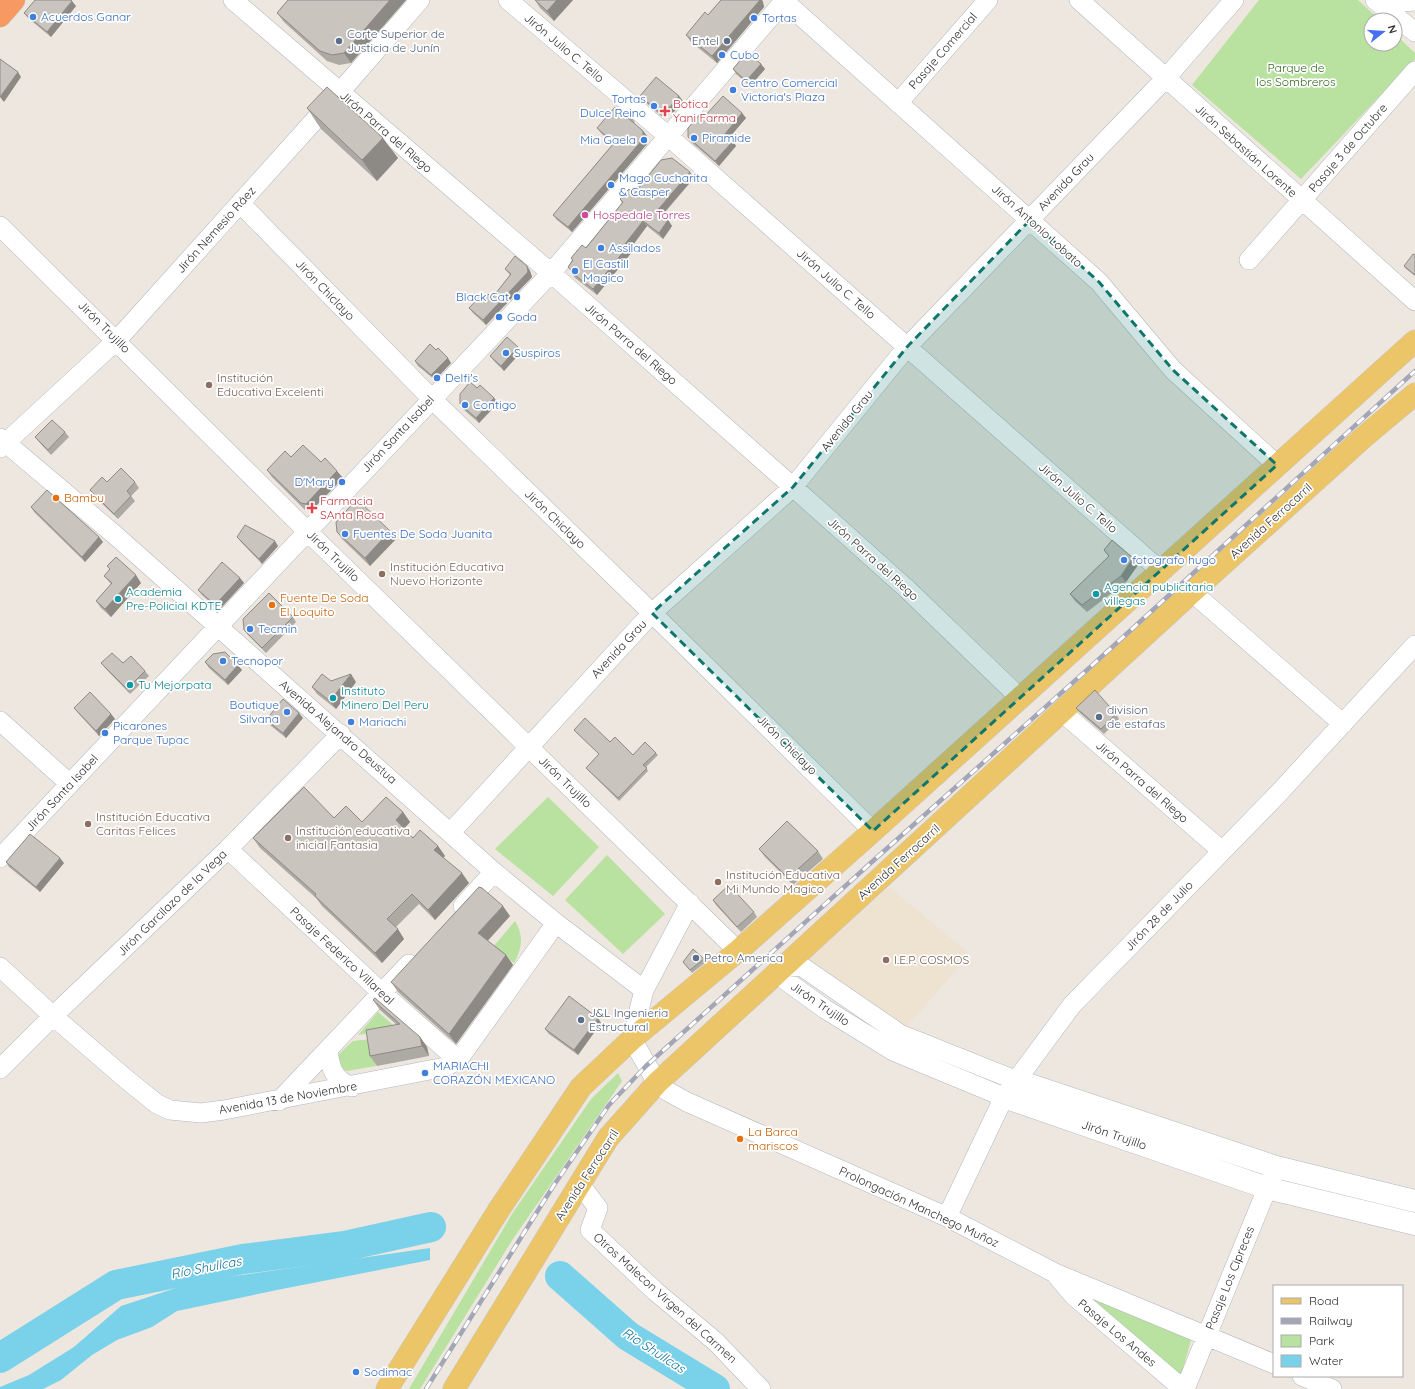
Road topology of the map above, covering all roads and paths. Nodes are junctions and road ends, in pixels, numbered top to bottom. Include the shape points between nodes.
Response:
1 (14, 0) edge
2 (233, 0) edge
3 (420, 0) edge
4 (508, 0) edge
5 (784, 0) edge
6 (988, 0) edge
7 (1079, 0) edge
8 (1234, 0) edge
9 (1415, 1) edge
10 (1378, 2) edge
11 (0, 16) edge
12 (1415, 32) edge
13 (1415, 71) edge
14 (1165, 79) junction
15 (340, 92) junction
16 (898, 103) junction
17 (668, 136) junction
18 (1301, 200) junction
19 (240, 203) junction
20 (1030, 220) junction
21 (0, 226) edge
22 (1249, 260) dead end
23 (551, 273) junction
24 (1415, 301) edge
25 (117, 340) junction
26 (1415, 340) edge
27 (907, 347) junction
28 (1415, 394) edge
29 (432, 399) junction
30 (2, 443) edge
31 (1277, 465) junction
32 (793, 487) junction
33 (307, 531) junction
34 (1161, 571) junction
35 (1192, 592) junction
36 (652, 613) junction
37 (218, 626) junction
38 (1415, 645) edge
39 (1020, 698) junction
40 (1062, 712) junction
41 (0, 722) edge
42 (1343, 724) junction
43 (340, 734) junction
44 (529, 747) junction
45 (70, 784) junction
46 (873, 831) junction
47 (451, 832) junction
48 (228, 849) junction
49 (1222, 851) junction
50 (0, 858) edge
51 (494, 872) junction
52 (690, 903) junction
53 (449, 920) edge
54 (556, 923) junction
55 (738, 951) junction
56 (420, 953) edge
57 (0, 966) edge
58 (788, 970) junction
59 (644, 990) junction
60 (382, 993) junction
61 (53, 1016) junction
62 (632, 1039) junction
63 (328, 1050) junction
64 (458, 1060) junction
65 (0, 1069) edge
66 (657, 1083) junction
67 (352, 1087) junction
68 (1009, 1089) junction
69 (279, 1101) junction
70 (1276, 1167) junction
71 (580, 1183) junction
72 (1267, 1188) junction
73 (1415, 1201) edge
74 (947, 1217) junction
75 (1415, 1224) edge
76 (1055, 1273) junction
77 (1207, 1335) junction
78 (1273, 1364) edge
79 (1304, 1377) edge
80 (387, 1389) edge
81 (454, 1389) edge
82 (761, 1389) edge
83 (1184, 1389) edge
84 (1332, 1389) edge

1 - 11 highway
2 - 15 street, Jirón Parra del Riego
3 - 15 street, Jirón Nemesio Ráez
4 - 17 street, Jirón Julio C. Tello
5 - 16 street, Jirón Antonio Lobato
5 - 17 street, Jirón Santa Isabel
6 - 16 street, Pasaje Comercial
7 - 14 street, Jirón Sebastián Lorente
8 - 14 street, Avenida Grau
9 - 10 street
10 - 12 street
13 - 18 street, Pasaje 3 de Octubre
14 - 18 street, Jirón Sebastián Lorente
14 - 20 street, Avenida Grau
15 - 19 street, Jirón Nemesio Ráez
15 - 23 street, Jirón Parra del Riego
16 - 20 street, Jirón Antonio Lobato
17 - 23 street, Jirón Santa Isabel
17 - 27 street, Jirón Julio C. Tello
18 - 22 street, Pasaje 3 de Octubre
18 - 24 street, Jirón Sebastián Lorente
19 - 25 street, Jirón Nemesio Ráez
19 - 29 street, Jirón Chiclayo
20 - 27 street, Avenida Grau
20 - 31 street, Jirón Antonio Lobato via 1099,282 1172,370
21 - 25 street, Jirón Trujillo
23 - 29 street, Jirón Santa Isabel
23 - 32 street, Jirón Parra del Riego
25 - 30 street, Jirón Nemesio Ráez
25 - 33 street, Jirón Trujillo
26 - 31 main road
27 - 32 street, Avenida Grau
27 - 34 street, Jirón Julio C. Tello
28 - 35 main road, Avenida Ferrocarril via 1364,436
29 - 33 street, Jirón Santa Isabel
29 - 36 street, Jirón Chiclayo
30 - 37 street, Avenida Alejandro Deustua
31 - 34 main road
32 - 36 street, Avenida Grau
32 - 39 street, Jirón Parra del Riego via 907,588
33 - 37 street, Jirón Santa Isabel
33 - 44 street, Jirón Trujillo
34 - 39 main road
35 - 40 main road, Avenida Ferrocarril
35 - 42 street
36 - 44 street, Avenida Grau
36 - 46 street, Jirón Chiclayo
37 - 43 street, Avenida Alejandro Deustua
37 - 45 street, Jirón Santa Isabel
38 - 42 street, Jirón 28 de Julio
39 - 46 main road
40 - 49 street, Jirón Parra del Riego
40 - 58 main road, Avenida Ferrocarril
41 - 45 street
42 - 49 street, Jirón 28 de Julio
43 - 47 street, Avenida Alejandro Deustua
43 - 48 street, Jirón Garcilazo de la Vega
44 - 47 street, Avenida Grau
44 - 52 street, Jirón Trujillo
45 - 50 street, Jirón Santa Isabel
46 - 55 main road
47 - 51 street, Avenida Alejandro Deustua
48 - 60 street, Pasaje Federico Villareal
48 - 61 street, Jirón Garcilazo de la Vega
49 - 68 street, Jirón 28 de Julio via 1072,1005
51 - 53 street
51 - 54 street, Avenida Alejandro Deustua
52 - 55 street, Jirón Trujillo
52 - 59 street
54 - 59 street, Avenida Alejandro Deustua
54 - 64 street
55 - 62 main road
56 - 60 street
57 - 61 street, Avenida 13 de Noviembre
58 - 66 main road, Avenida Ferrocarril
58 - 68 street, Jirón Trujillo via 900,1034
59 - 62 street
60 - 63 street
60 - 64 street, Pasaje Federico Villareal
61 - 65 street, Jirón Garcilazo de la Vega
61 - 69 street, Avenida 13 de Noviembre via 143,1093 170,1110 201,1113
62 - 66 street, Prolongación Manchego Muñoz
62 - 80 main road via 581,1087 498,1211
63 - 67 street via 334,1074 338,1080
63 - 69 street
64 - 67 street, Avenida 13 de Noviembre via 445,1067
66 - 71 main road, Avenida Ferrocarril via 608,1138
66 - 74 street, Prolongación Manchego Muñoz via 687,1102
67 - 69 street, Avenida 13 de Noviembre
68 - 70 street, Jirón Trujillo
68 - 72 street, Jirón Trujillo
68 - 74 street, Jirón 28 de Julio
70 - 72 street, Pasaje Los Cipreces
70 - 73 street, Jirón Trujillo
71 - 81 main road, Avenida Ferrocarril
71 - 82 street, Otros Malecon Virgen del Carmen via 598,1208 590,1230 655,1291 716,1342
72 - 75 street, Jirón Trujillo
72 - 77 street, Pasaje Los Cipreces
74 - 76 street, Prolongación Manchego Muñoz
76 - 77 street, Prolongación Manchego Muñoz
76 - 83 street, Pasaje Los Andes via 1074,1296
77 - 78 street, Prolongación Manchego Muñoz
77 - 83 street, Pasaje Los Cipreces
79 - 84 street

